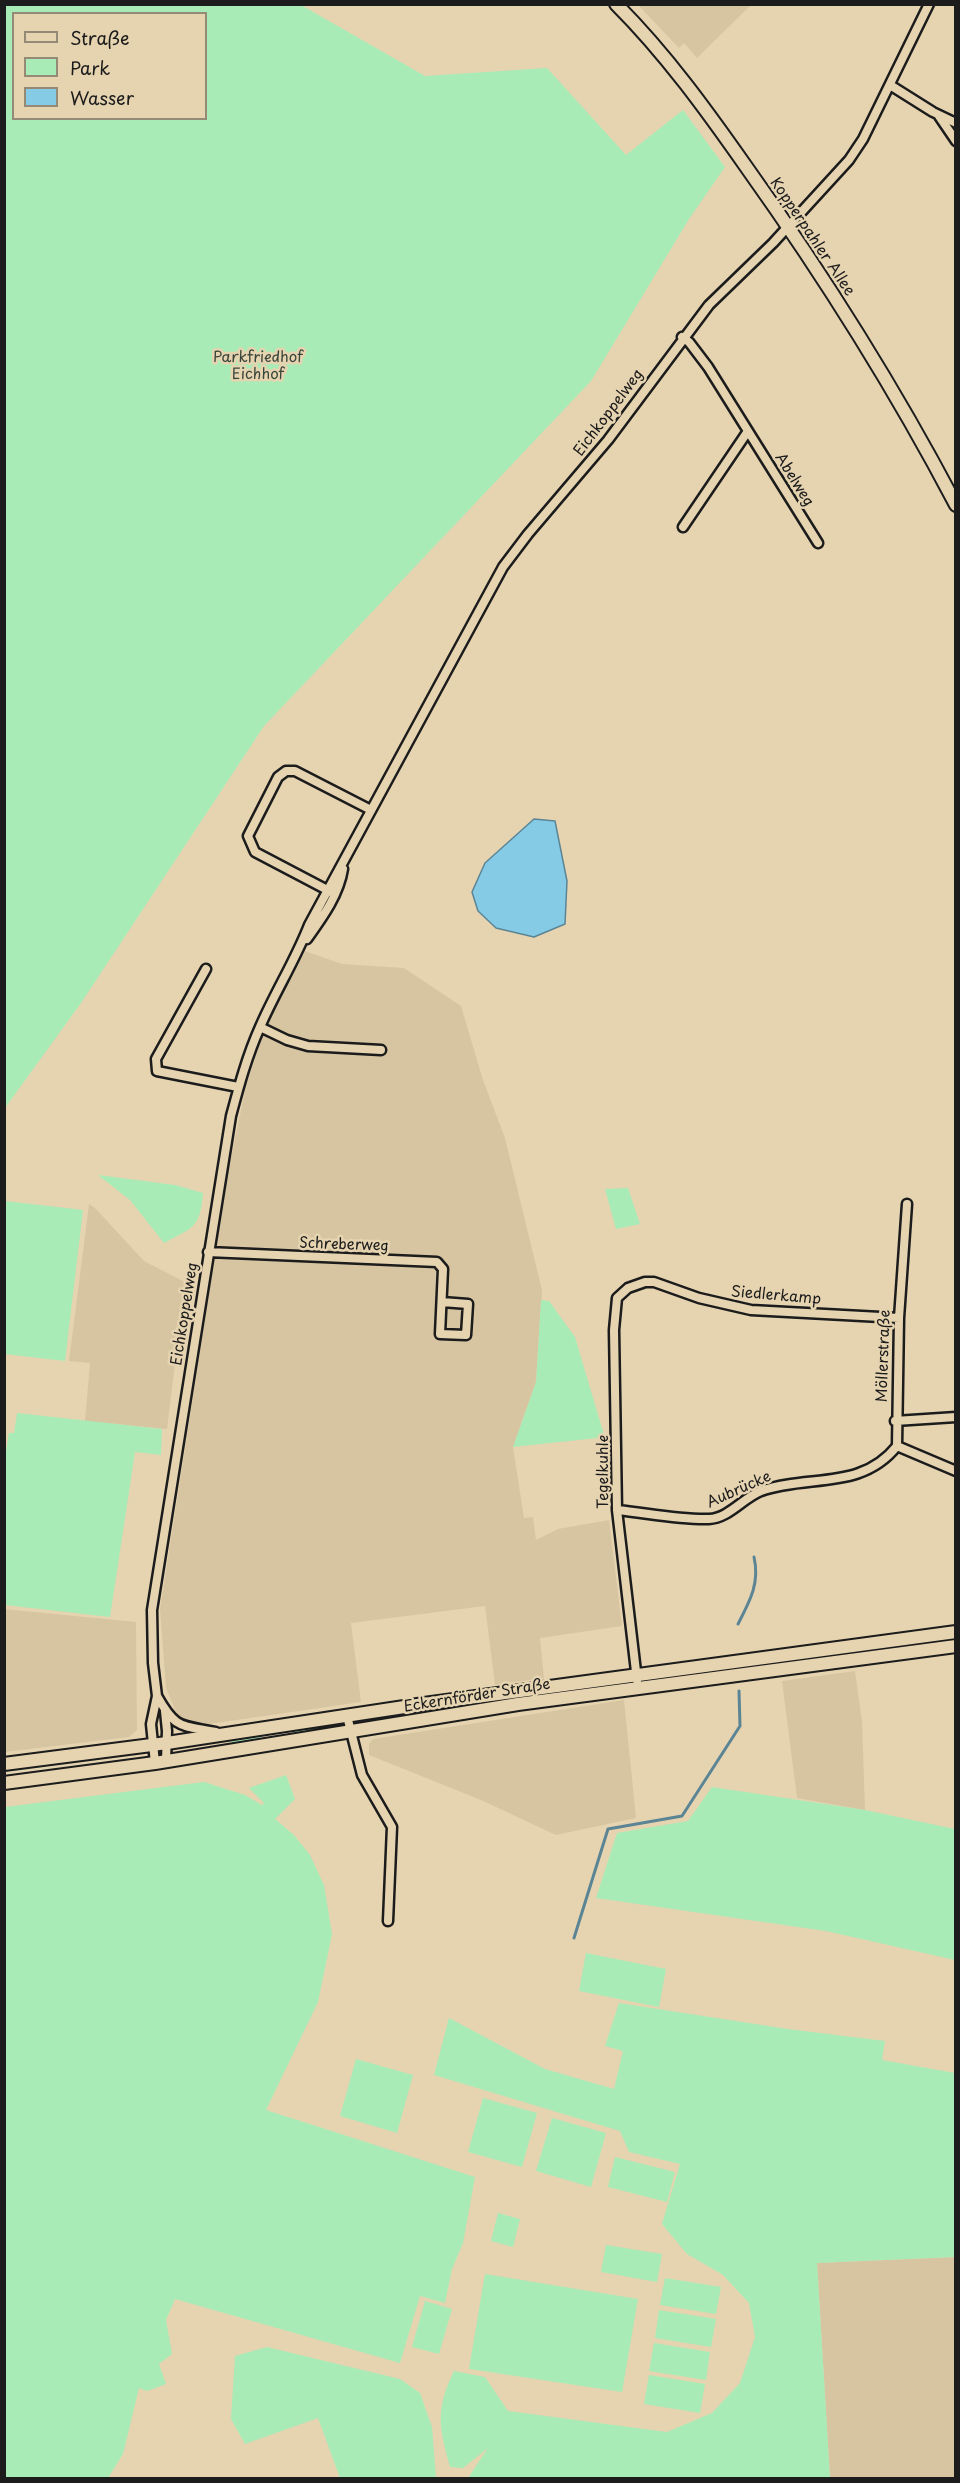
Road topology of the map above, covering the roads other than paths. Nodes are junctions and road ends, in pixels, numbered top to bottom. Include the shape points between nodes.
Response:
1 (616, 4) edge
2 (929, 4) edge
3 (890, 85) junction
4 (939, 115) junction
5 (956, 123) edge
6 (956, 141) edge
7 (789, 225) junction
8 (682, 337) junction
9 (748, 431) junction
10 (956, 505) edge
11 (683, 527) dead end
12 (818, 543) dead end
13 (371, 810) junction
14 (331, 892) junction
15 (206, 969) dead end
16 (260, 1027) junction
17 (381, 1050) dead end
18 (238, 1087) junction
19 (907, 1204) dead end
20 (208, 1252) junction
21 (654, 1282) joint
22 (442, 1302) junction
23 (899, 1318) junction
24 (956, 1417) edge
25 (895, 1421) junction
26 (897, 1446) junction
27 (956, 1471) edge
28 (617, 1510) junction
29 (956, 1632) edge
30 (956, 1646) edge
31 (637, 1681) junction
32 (157, 1696) junction
33 (165, 1711) junction
34 (346, 1716) junction
35 (350, 1731) junction
36 (220, 1734) junction
37 (167, 1743) junction
38 (152, 1745) junction
39 (161, 1762) junction
40 (4, 1764) edge
41 (4, 1783) edge
42 (388, 1921) dead end

1 - 7 main road, Kopperpahler Allee via 673,68
2 - 3 street, Eichkoppelweg
3 - 4 street
3 - 7 street, Eichkoppelweg via 855,151
4 - 5 street
4 - 6 street
7 - 8 street, Eichkoppelweg
7 - 10 main road, Kopperpahler Allee via 863,340
8 - 9 street, Abelweg via 696,350
8 - 13 street, Eichkoppelweg via 608,440 503,567
9 - 11 street
9 - 12 street, Abelweg
13 - 14 street, Eichkoppelweg
13 - 14 street via 295,771 286,771 278,777 248,836 255,852
14 - 16 street, Eichkoppelweg via 321,919 300,949
15 - 18 street via 156,1059 157,1071
16 - 17 street via 308,1046
16 - 18 street, Eichkoppelweg
18 - 20 street, Eichkoppelweg
19 - 23 street, Möllerstraße
20 - 22 street, Schreberweg via 437,1262 443,1269
20 - 32 street, Eichkoppelweg via 152,1610
21 - 23 street, Siedlerkamp via 751,1310
21 - 28 street, Tegelkuhle via 628,1288 617,1298
22 - 22 street, Schreberweg via 440,1334 466,1335 468,1304
23 - 25 street, Möllerstraße
24 - 25 street
25 - 26 street, Möllerstraße
26 - 27 street
26 - 28 street, Aubrücke via 887,1459 856,1476 785,1484 758,1492 716,1518
28 - 31 street, Tegelkuhle
29 - 31 main road, Eckernförder Straße
30 - 31 main road, Eckernförder Straße
31 - 34 main road, Eckernförder Straße
31 - 35 main road, Eckernförder Straße
32 - 33 street, Eichkoppelweg
32 - 38 street, Eichkoppelweg via 151,1724
33 - 36 street, Eichkoppelweg via 185,1728
33 - 37 street, Eichkoppelweg
34 - 35 street
34 - 36 main road, Eckernförder Straße
35 - 39 main road, Eckernförder Straße
35 - 42 street via 362,1775 392,1827
36 - 37 main road, Eckernförder Straße
37 - 38 main road, Eckernförder Straße
37 - 39 street, Eichkoppelweg
38 - 39 street, Eichkoppelweg
38 - 40 main road, Eckernförder Straße
39 - 41 main road, Eckernförder Straße

